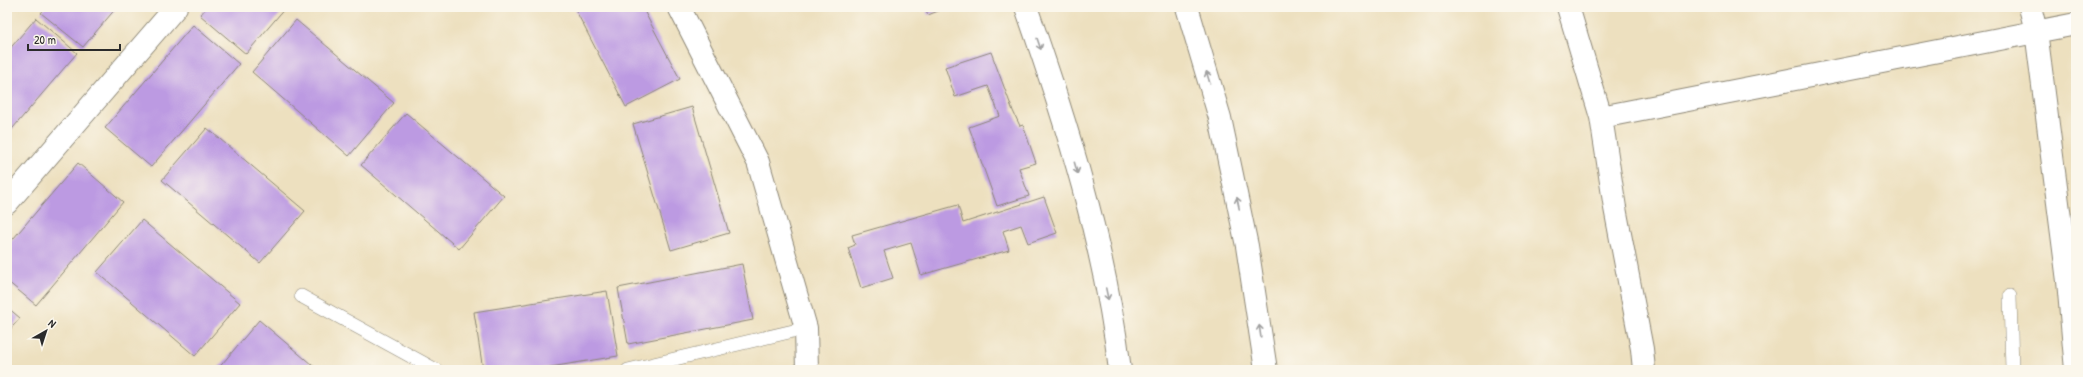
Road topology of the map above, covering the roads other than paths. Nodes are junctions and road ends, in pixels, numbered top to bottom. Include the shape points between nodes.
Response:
1 (176, 7) edge
2 (679, 7) edge
3 (1026, 7) edge
4 (1187, 7) edge
5 (1568, 7) edge
6 (2030, 7) edge
7 (2076, 24) edge
8 (2036, 31) junction
9 (1601, 117) junction
10 (7, 203) edge
11 (301, 296) dead end
12 (2010, 296) dead end
13 (806, 328) junction
14 (436, 370) edge
15 (628, 370) edge
16 (807, 370) edge
17 (1120, 370) edge
18 (1266, 370) edge
19 (1644, 370) edge
20 (2012, 370) edge
21 (2076, 370) edge

1 - 10 street
2 - 13 street via 758,162
3 -> 17 street via 1091,218 1115,330
18 -> 4 street via 1247,246 1220,118
5 - 9 street
6 - 8 street
7 - 8 street
8 - 9 street
8 - 21 street via 2068,281
9 - 19 street
11 - 14 lane
12 - 20 lane
13 - 15 lane
13 - 16 street

